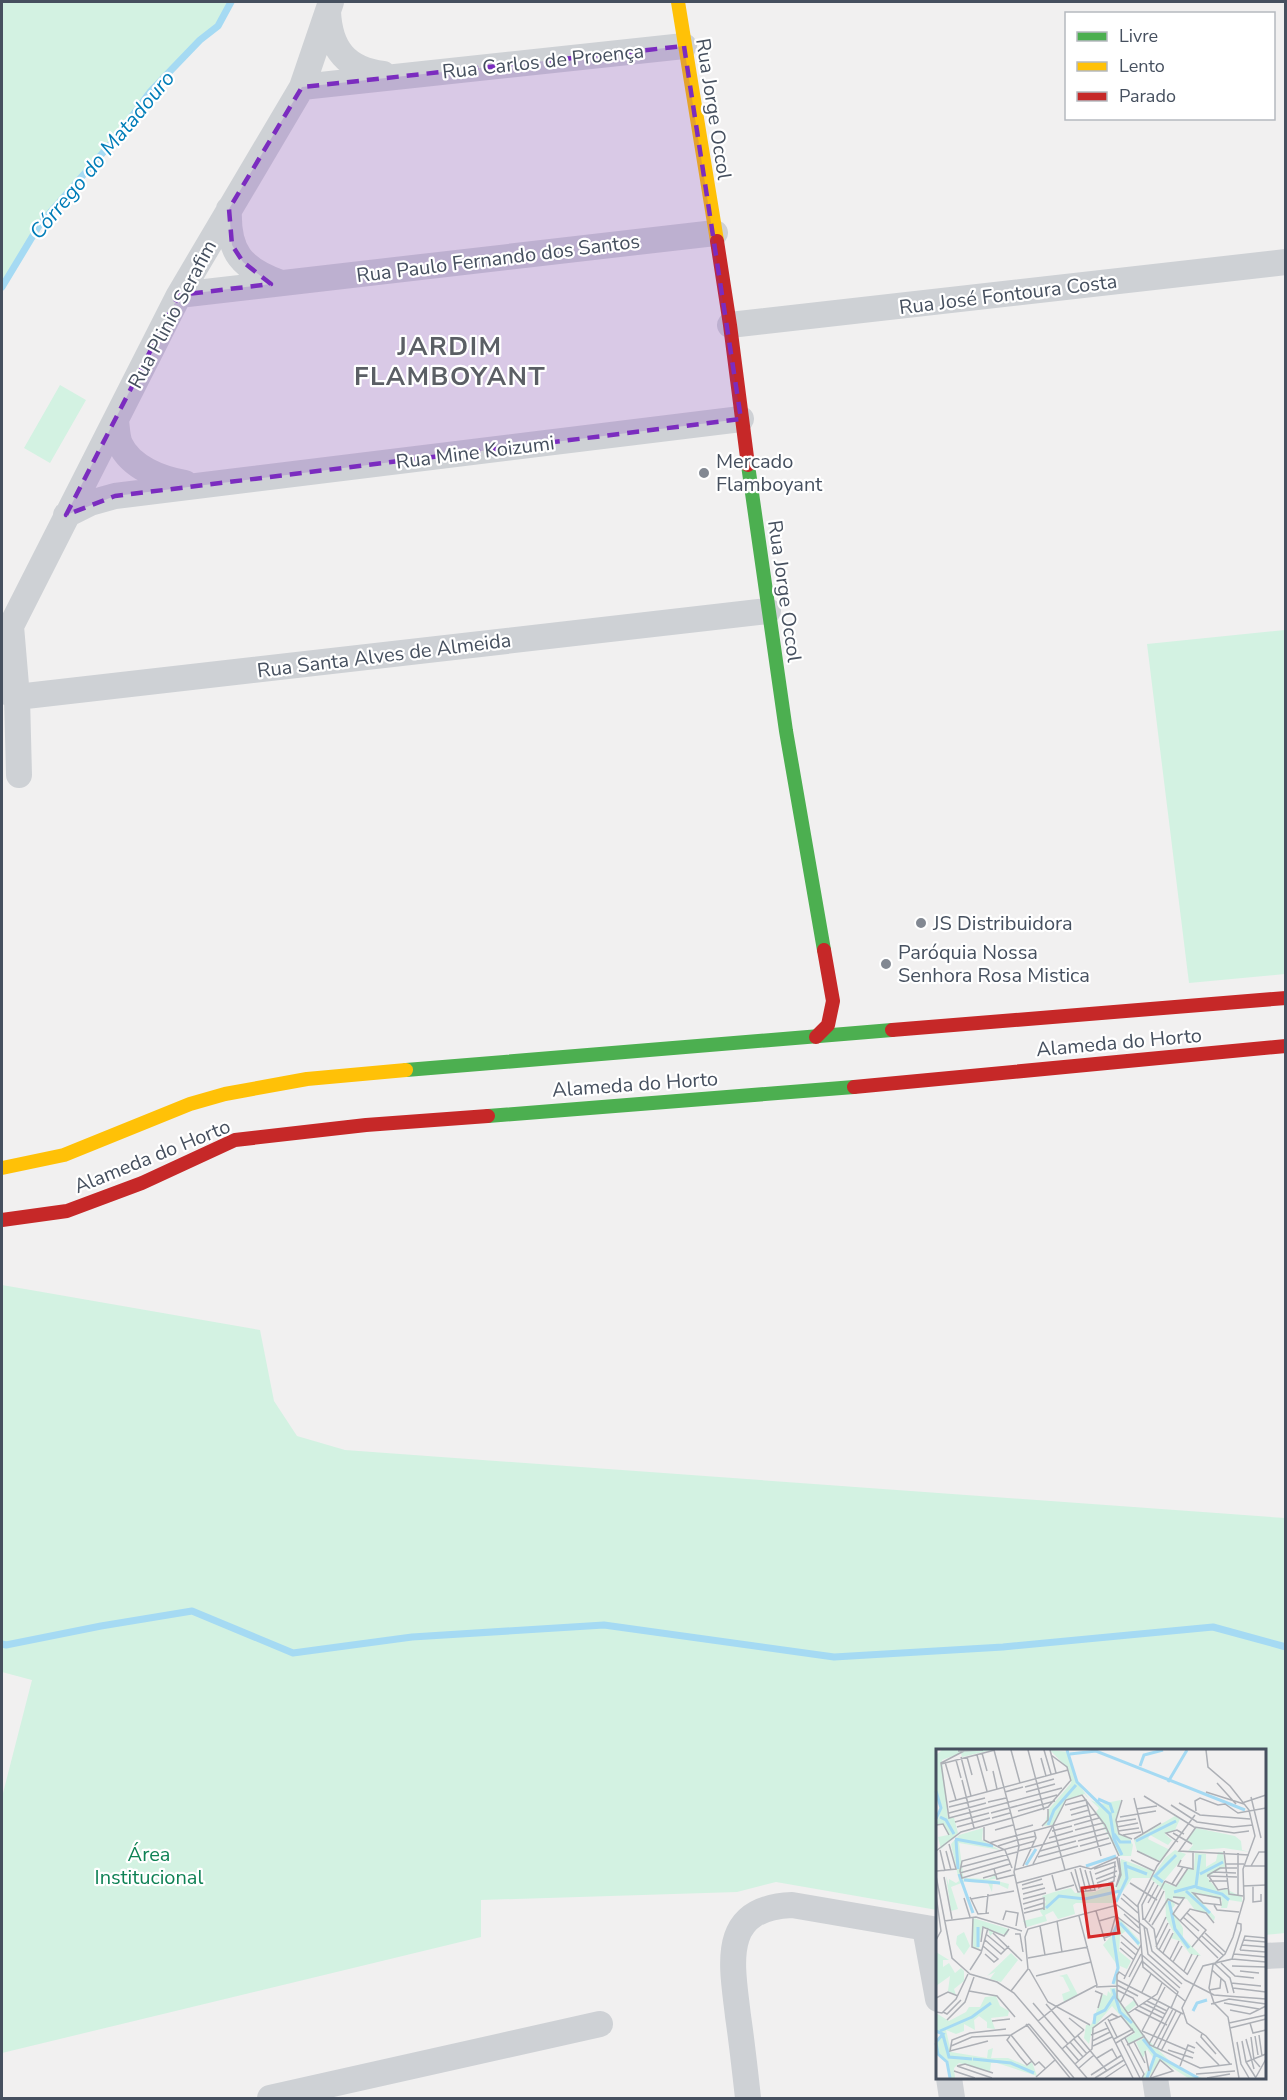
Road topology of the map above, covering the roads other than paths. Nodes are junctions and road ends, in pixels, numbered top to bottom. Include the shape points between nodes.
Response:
1 (678, 2) edge
2 (329, 8) edge
3 (684, 46) junction
4 (401, 76) junction
5 (302, 87) junction
6 (229, 209) junction
7 (715, 233) junction
8 (1286, 262) edge
9 (281, 283) junction
10 (179, 295) junction
11 (729, 325) junction
12 (741, 419) junction
13 (116, 420) junction
14 (209, 485) junction
15 (66, 515) junction
16 (768, 611) junction
17 (6, 633) edge
18 (9, 693) edge
19 (19, 775) dead end
20 (1286, 998) edge
21 (816, 1037) junction
22 (1286, 1046) edge
23 (2, 1168) edge
24 (2, 1220) edge
25 (931, 1929) edge
26 (1286, 1954) edge
27 (1266, 1956) edge
28 (936, 1979) edge
29 (600, 2024) dead end
30 (949, 2079) edge
31 (1155, 2079) edge
32 (270, 2098) edge
33 (748, 2098) edge
34 (952, 2098) edge
35 (1158, 2098) edge

1 - 3 main road, Rua Jorge Occol
2 - 4 street, Rua Carlos de Proença via 332,38 353,66 367,72
2 - 5 street, Rua Plinio Serafim
3 - 4 street, Rua Carlos de Proença
3 - 7 main road, Rua Jorge Occol
4 - 5 street, Rua Carlos de Proença
5 - 6 street, Rua Plinio Serafim
6 - 9 street via 232,245 243,262 259,275
6 - 10 street, Rua Plinio Serafim
7 - 9 street, Rua Paulo Fernando dos Santos
7 - 11 main road, Rua Jorge Occol
8 - 11 street, Rua José Fontoura Costa
9 - 10 street, Rua Paulo Fernando dos Santos
10 - 13 street, Rua Plinio Serafim
11 - 12 main road, Rua Jorge Occol
12 - 14 street, Rua Mine Koizumi
12 - 16 main road, Rua Jorge Occol
13 - 14 street, Rua Mine Koizumi via 121,446 135,462 167,480
13 - 15 street, Rua Plinio Serafim
14 - 15 street, Rua Mine Koizumi via 100,499
15 - 17 street, Rua Plinio Serafim
16 - 18 street, Rua Santa Alves de Almeida
16 - 21 main road, Rua Jorge Occol via 833,1001 828,1025
17 - 18 street, Rua Plinio Serafim
18 - 19 street, Rua Plinio Serafim
20 - 21 main road, Alameda do Horto
21 - 23 main road, Alameda do Horto via 340,1076 252,1087 167,1113 65,1155
22 - 24 main road, Alameda do Horto via 834,1089 366,1125 234,1140 67,1211
25 - 28 street
25 - 33 street via 792,1905 773,1906 745,1923 732,1960
26 - 27 street
29 - 32 street
30 - 34 street
31 - 35 street

